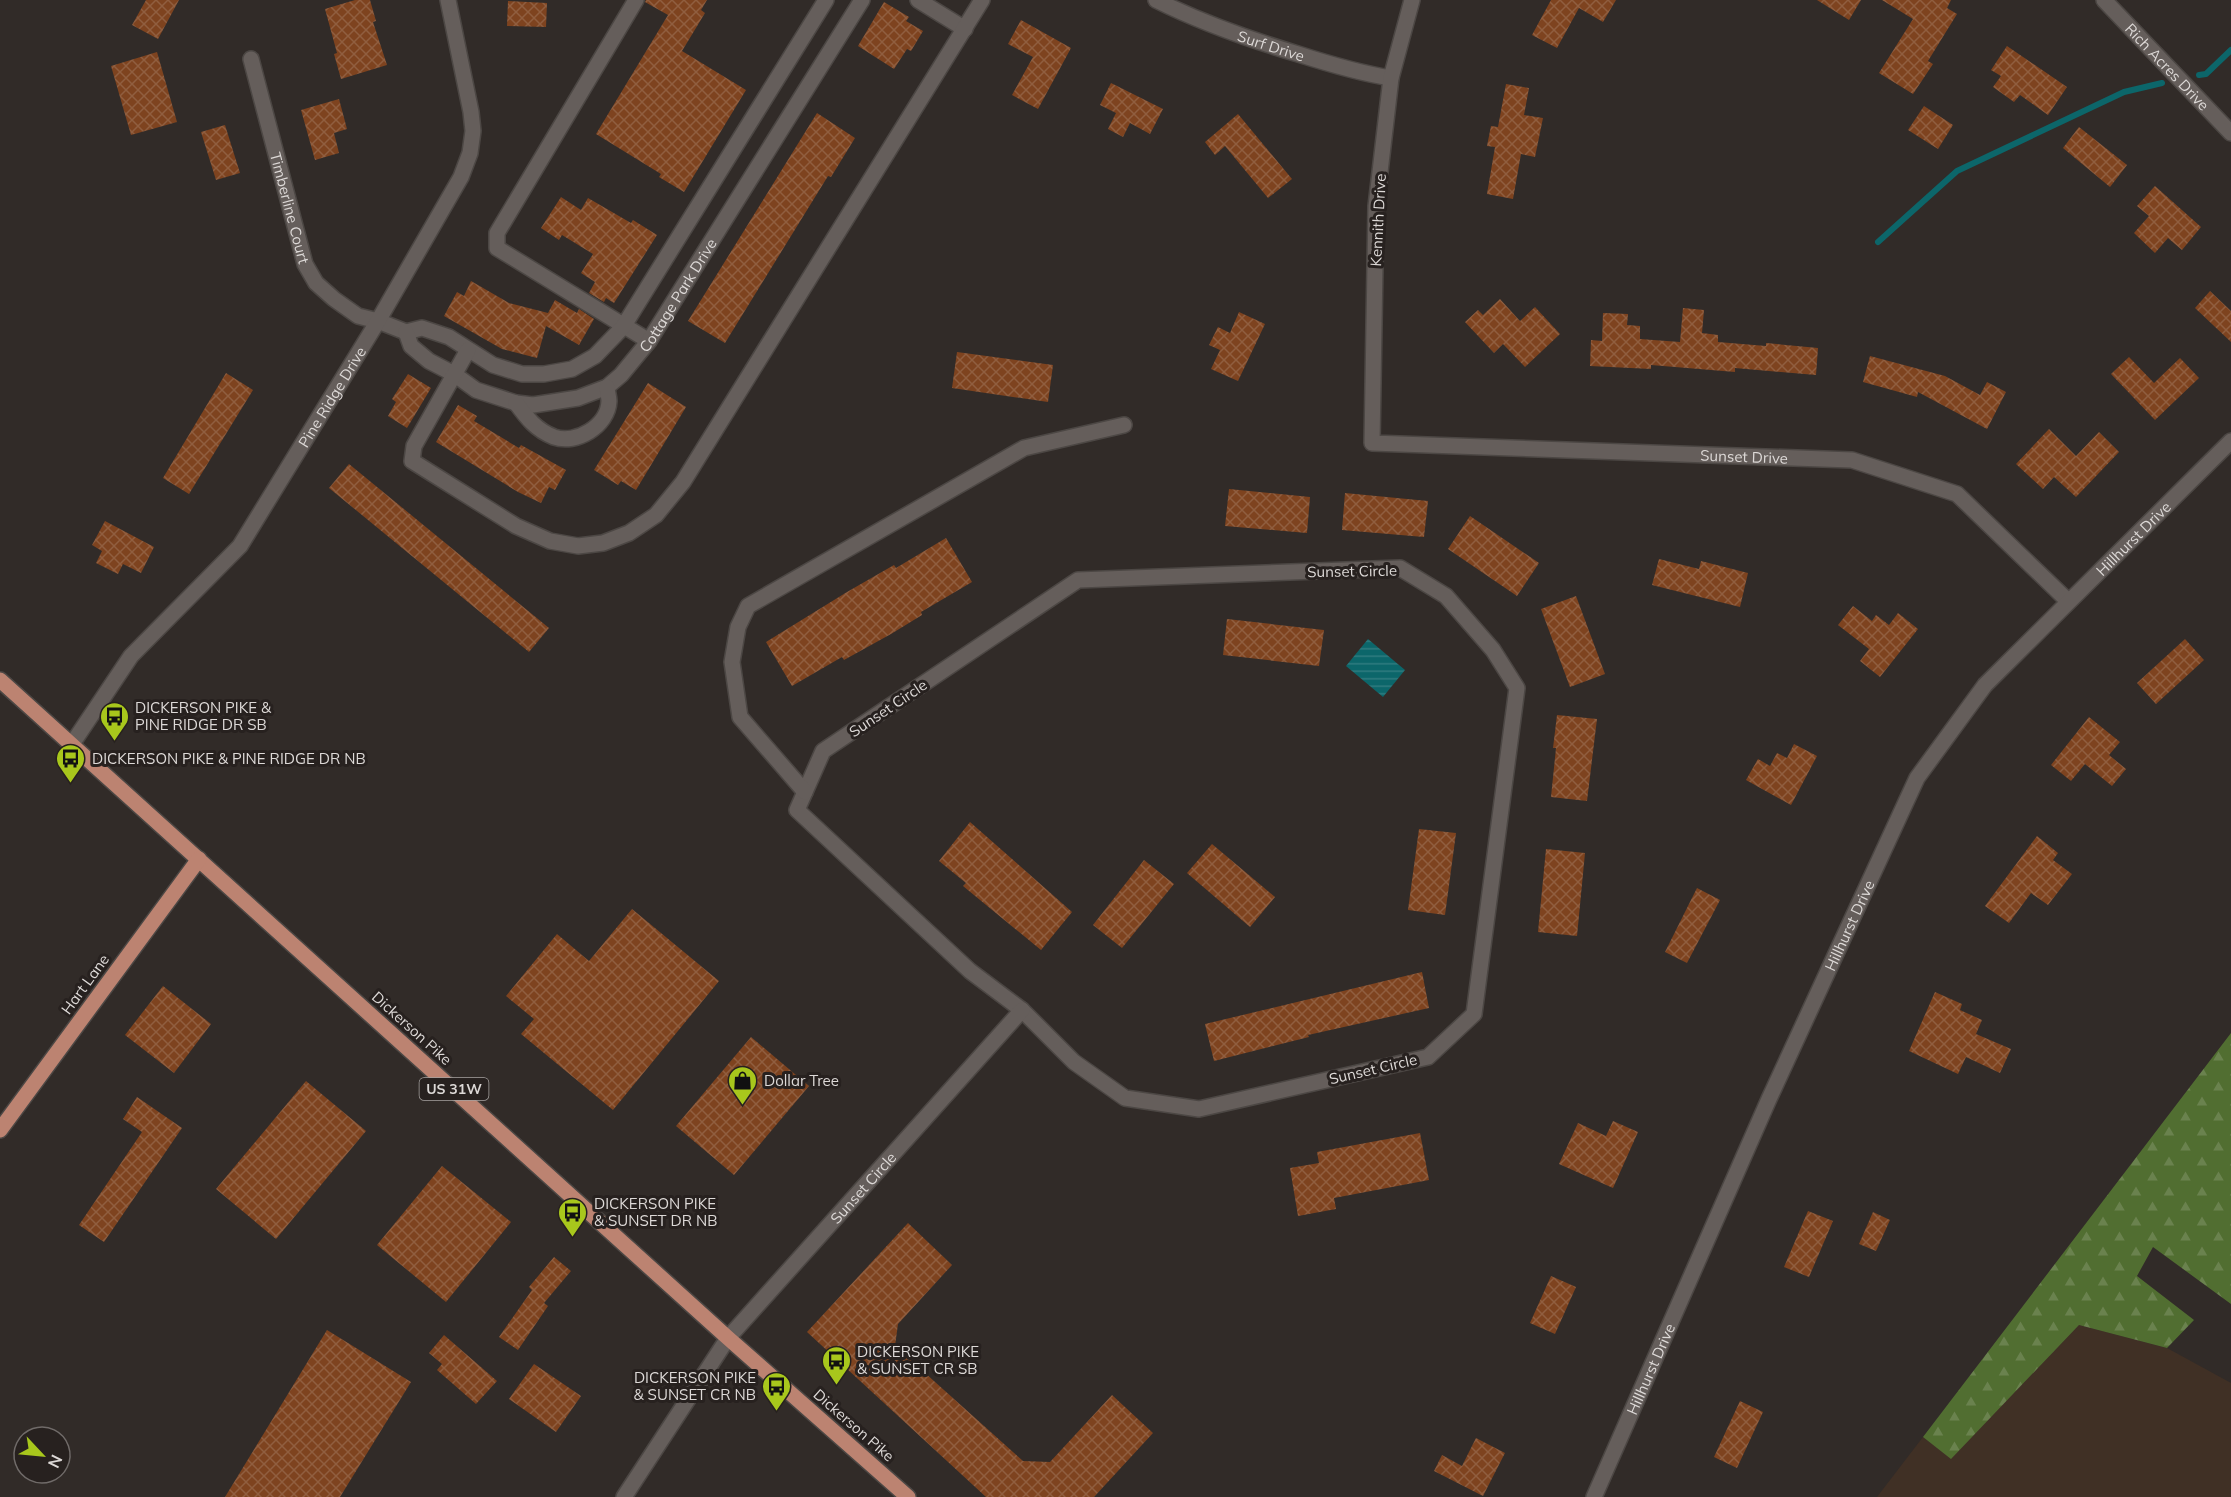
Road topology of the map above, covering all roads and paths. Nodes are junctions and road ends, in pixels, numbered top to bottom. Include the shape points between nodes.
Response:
1 (448, 0) edge
2 (636, 0) edge
3 (826, 0) edge
4 (862, 0) edge
5 (918, 0) edge
6 (982, 0) edge
7 (1156, 0) edge
8 (1412, 0) edge
9 (2104, 0) edge
10 (965, 29) junction
11 (251, 59) dead end
12 (1391, 78) junction
13 (2231, 133) edge
14 (378, 321) junction
15 (623, 327) junction
16 (406, 332) junction
17 (649, 341) junction
18 (468, 350) junction
19 (454, 374) junction
20 (607, 387) junction
21 (516, 404) junction
22 (1124, 425) dead end
23 (2231, 441) edge
24 (1372, 443) joint
25 (2068, 602) junction
26 (0, 680) edge
27 (72, 744) junction
28 (805, 792) junction
29 (199, 859) junction
30 (1022, 1010) junction
31 (0, 1130) edge
32 (728, 1338) junction
33 (624, 1497) edge
34 (908, 1497) edge
35 (1593, 1497) edge

1 - 14 street, Pine Ridge Drive via 471,112 470,153 461,177
2 - 15 street via 497,233 497,248
3 - 15 street, Cottage Park Drive
4 - 17 street, Cottage Park Drive
5 - 10 street
6 - 10 street
7 - 12 street, Surf Drive via 1197,20 1277,48 1361,74
8 - 12 street, Kennith Drive
9 - 13 street, Rich Acres Drive
10 - 19 street via 683,482 656,515 629,533 603,543 578,546 550,541 516,526 412,461 414,446
11 - 14 street, Timberline Court via 305,264 316,284 333,299 358,316
12 - 24 street, Kennith Drive via 1376,206
14 - 16 street, Cottage Park Drive
14 - 27 street, Pine Ridge Drive via 240,546 131,656
15 - 17 street
15 - 18 street, Cottage Park Drive via 595,356 572,369 544,374 522,374 493,365
16 - 18 street, Cottage Park Drive via 422,327 449,337
16 - 19 street, Cottage Park Drive via 411,346
17 - 20 street, Cottage Park Drive
18 - 19 street
19 - 21 street, Cottage Park Drive via 476,390
20 - 21 street, Cottage Park Drive via 554,403
20 - 21 street via 609,402 603,418 594,428 568,439 555,437 532,424
22 - 28 street via 1024,448 748,606 738,627 732,662 740,717
23 - 25 street, Hillhurst Drive
24 - 25 street, Sunset Drive via 1852,460 1957,494
25 - 35 street, Hillhurst Drive via 1985,685 1917,778 1769,1099
26 - 27 main road, Dickerson Pike / US 31W
27 - 29 main road, Dickerson Pike / US 31W
28 - 30 street, Sunset Circle via 797,810 970,971
28 - 30 street, Sunset Circle via 823,751 1078,580 1400,568 1446,596 1493,650 1516,688 1474,1014 1428,1057 1199,1109 1125,1098 1074,1062
29 - 31 main road, Hart Lane
29 - 32 main road, Dickerson Pike / US 31W
30 - 32 street, Sunset Circle
32 - 33 street
32 - 34 main road, Dickerson Pike / US 31W

